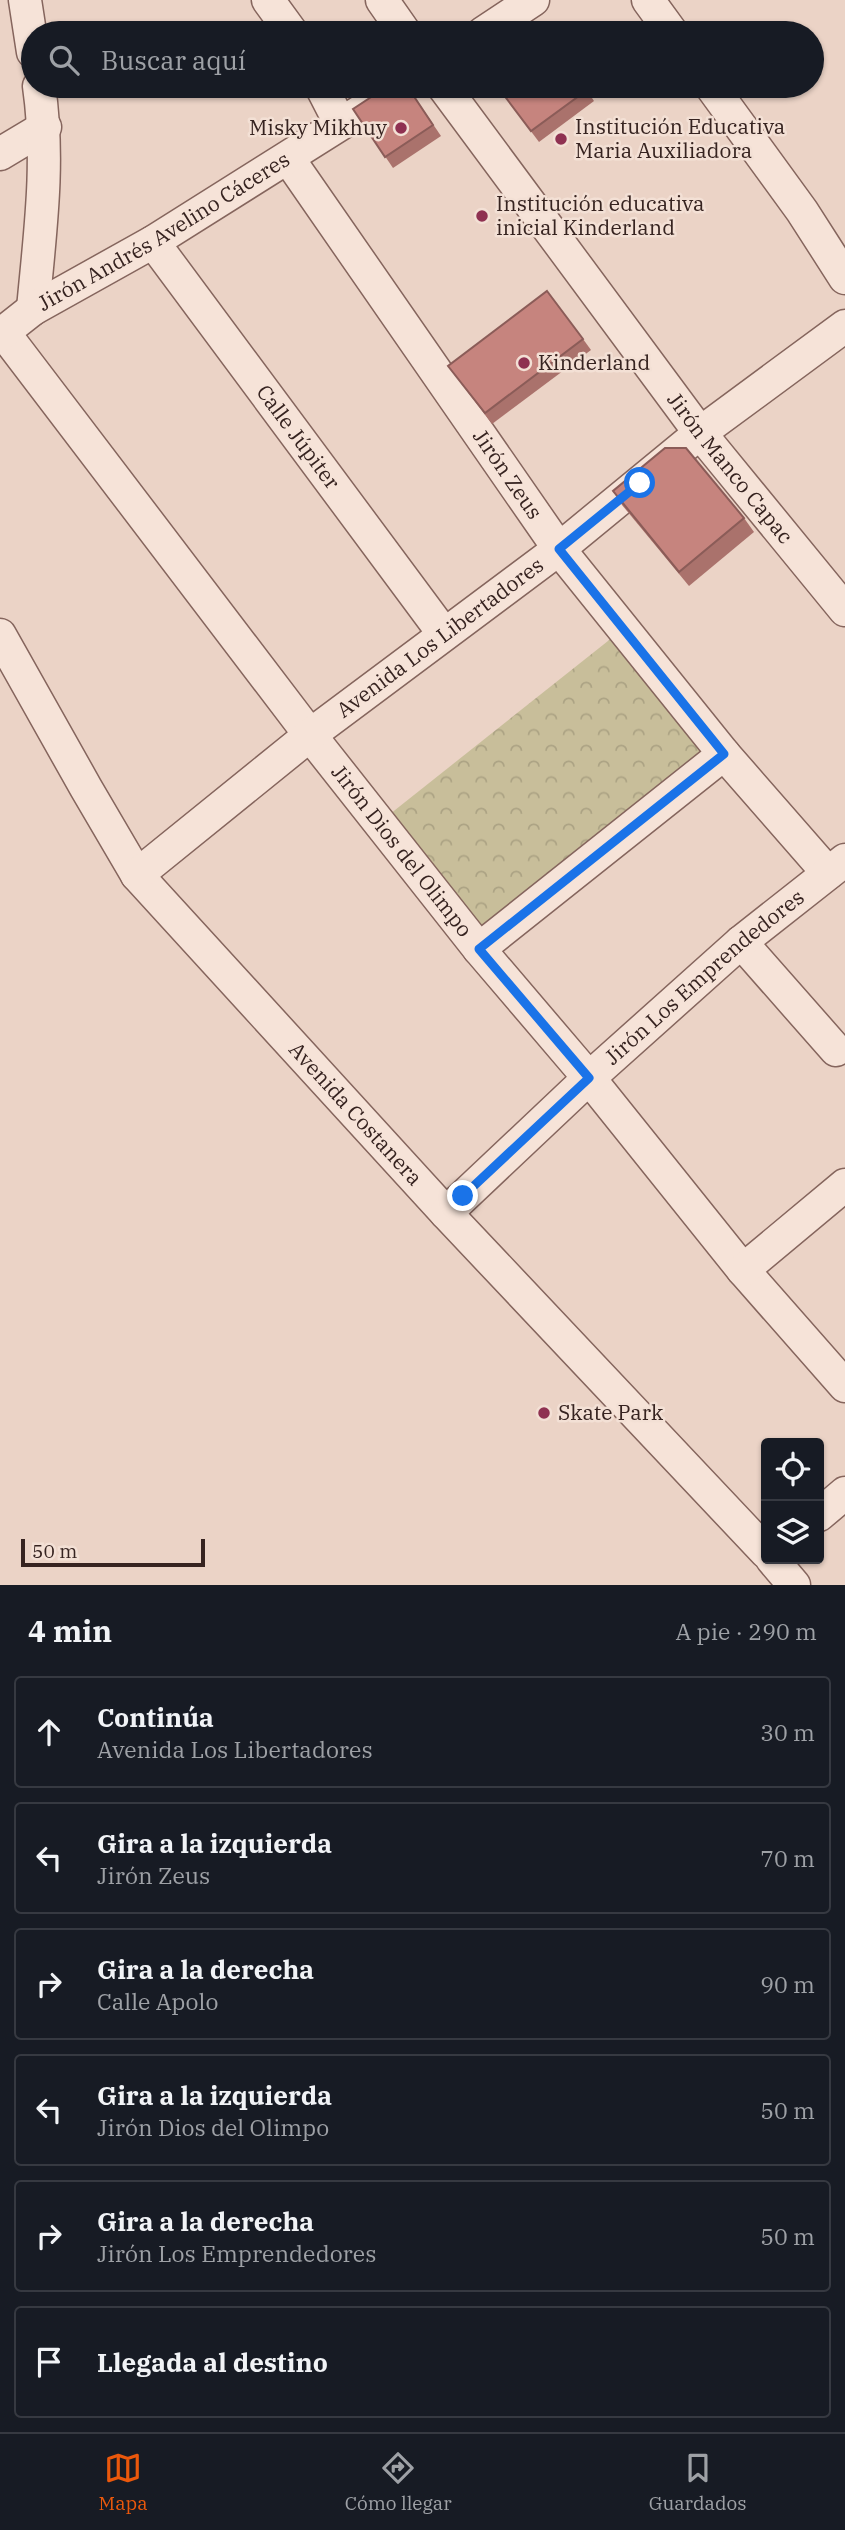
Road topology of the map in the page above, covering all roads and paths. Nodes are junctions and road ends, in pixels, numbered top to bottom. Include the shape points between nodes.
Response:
1 (25, 0) edge
2 (268, 0) edge
3 (382, 0) edge
4 (533, 0) edge
5 (648, 0) edge
6 (28, 21) edge
7 (283, 21) edge
8 (397, 21) edge
9 (501, 21) edge
10 (663, 21) edge
11 (40, 98) edge
12 (327, 98) edge
13 (381, 98) edge
14 (452, 98) edge
15 (720, 98) edge
16 (340, 123) junction
17 (45, 128) junction
18 (0, 154) edge
19 (288, 158) junction
20 (153, 242) junction
21 (845, 278) edge
22 (33, 309) junction
23 (845, 326) edge
24 (2, 334) edge
25 (700, 433) junction
26 (559, 549) junction
27 (841, 595) edge
28 (444, 634) junction
29 (0, 635) edge
30 (310, 735) junction
31 (724, 754) junction
32 (837, 866) edge
33 (137, 875) junction
34 (741, 943) junction
35 (479, 949) junction
36 (836, 1050) dead end
37 (589, 1078) junction
38 (845, 1185) edge
39 (446, 1213) junction
40 (743, 1270) junction
41 (845, 1386) edge
42 (845, 1493) edge
43 (824, 1511) edge
44 (761, 1547) edge
45 (776, 1564) edge
46 (794, 1585) edge

1 - 6 street
2 - 7 street
3 - 8 street
4 - 9 street
5 - 10 street
11 - 17 street
12 - 16 street
13 - 16 street, Jirón Andrés Avelino Cáceres
14 - 25 street, Jirón Manco Capac
15 - 21 street
16 - 19 street, Jirón Andrés Avelino Cáceres
17 - 18 street
17 - 22 street via 45,187
19 - 20 street, Jirón Andrés Avelino Cáceres
19 - 26 street, Jirón Zeus
20 - 22 street, Jirón Andrés Avelino Cáceres
20 - 28 street, Calle Júpiter
22 - 24 street, Jirón Andrés Avelino Cáceres
23 - 25 street, Avenida Los Libertadores
24 - 30 street, Jirón Dios del Olimpo
25 - 26 street, Avenida Los Libertadores
25 - 27 street, Jirón Manco Capac
26 - 28 street, Avenida Los Libertadores
26 - 31 street, Jirón Zeus
28 - 30 street, Avenida Los Libertadores
29 - 33 street, Avenida Costanera
30 - 33 street, Avenida Los Libertadores
30 - 35 street, Jirón Dios del Olimpo
31 - 32 street, Jirón Zeus
31 - 35 street
32 - 34 street, Jirón Los Emprendedores
33 - 39 street, Avenida Costanera
34 - 36 street
34 - 37 street, Jirón Los Emprendedores
35 - 37 street, Jirón Dios del Olimpo
37 - 39 street, Jirón Los Emprendedores
37 - 40 street, Jirón Dios del Olimpo
38 - 40 street
39 - 44 street, Avenida Costanera
40 - 41 street, Jirón Dios del Olimpo
42 - 43 street
45 - 46 street

